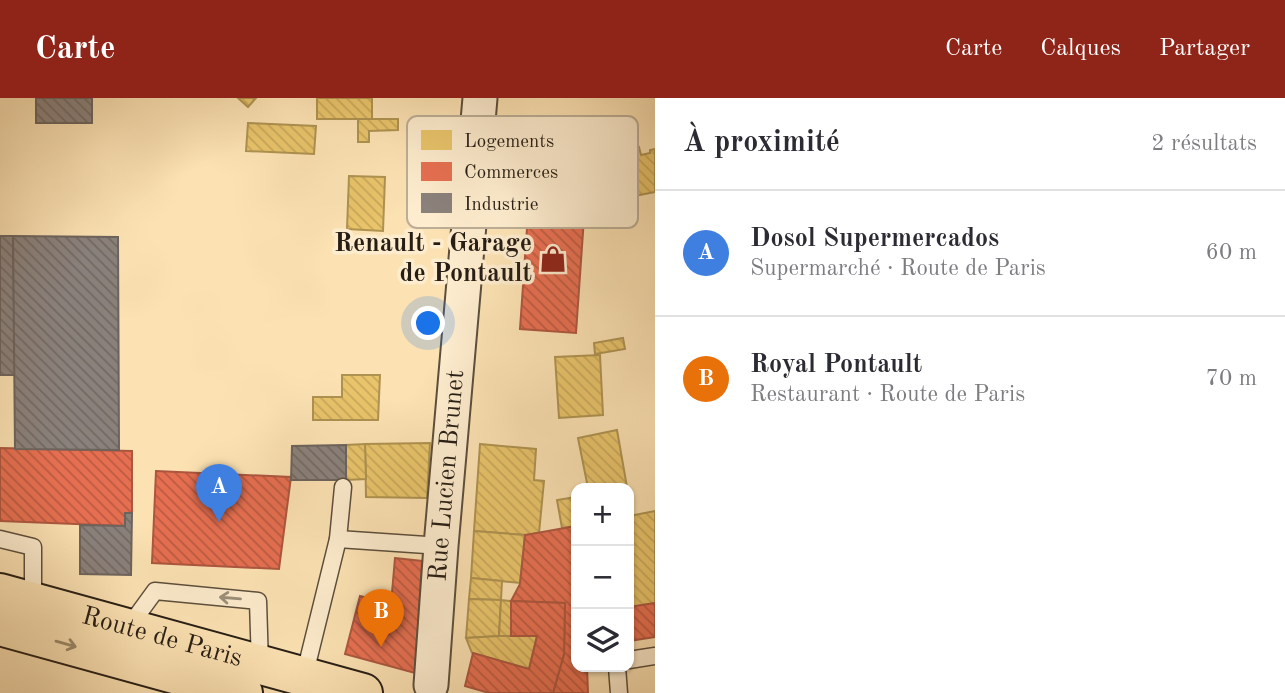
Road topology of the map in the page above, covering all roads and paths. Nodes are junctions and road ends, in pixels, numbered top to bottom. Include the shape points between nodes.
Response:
1 (480, 98) edge
2 (478, 116) edge
3 (469, 228) edge
4 (343, 487) dead end
5 (338, 539) junction
6 (0, 540) edge
7 (441, 546) junction
8 (17, 597) edge
9 (0, 626) edge
10 (128, 628) junction
11 (655, 656) edge
12 (634, 659) edge
13 (617, 672) edge
14 (304, 677) junction
15 (252, 679) edge
16 (431, 685) dead end
17 (363, 693) edge
18 (619, 693) edge

1 - 2 street, Rue Lucien Brunet
3 - 7 street, Rue Lucien Brunet
4 - 5 lane
5 - 7 lane
5 - 14 lane
6 - 8 lane via 33,547
7 - 16 street, Rue Lucien Brunet
8 - 10 main road, Route de Paris
9 -> 15 main road, Route de Paris
10 - 15 main road, Route de Paris
15 -> 10 lane via 258,601 155,591
11 - 12 lane
13 - 18 lane
14 - 15 main road, Route de Paris
14 - 17 main road, Route de Paris

